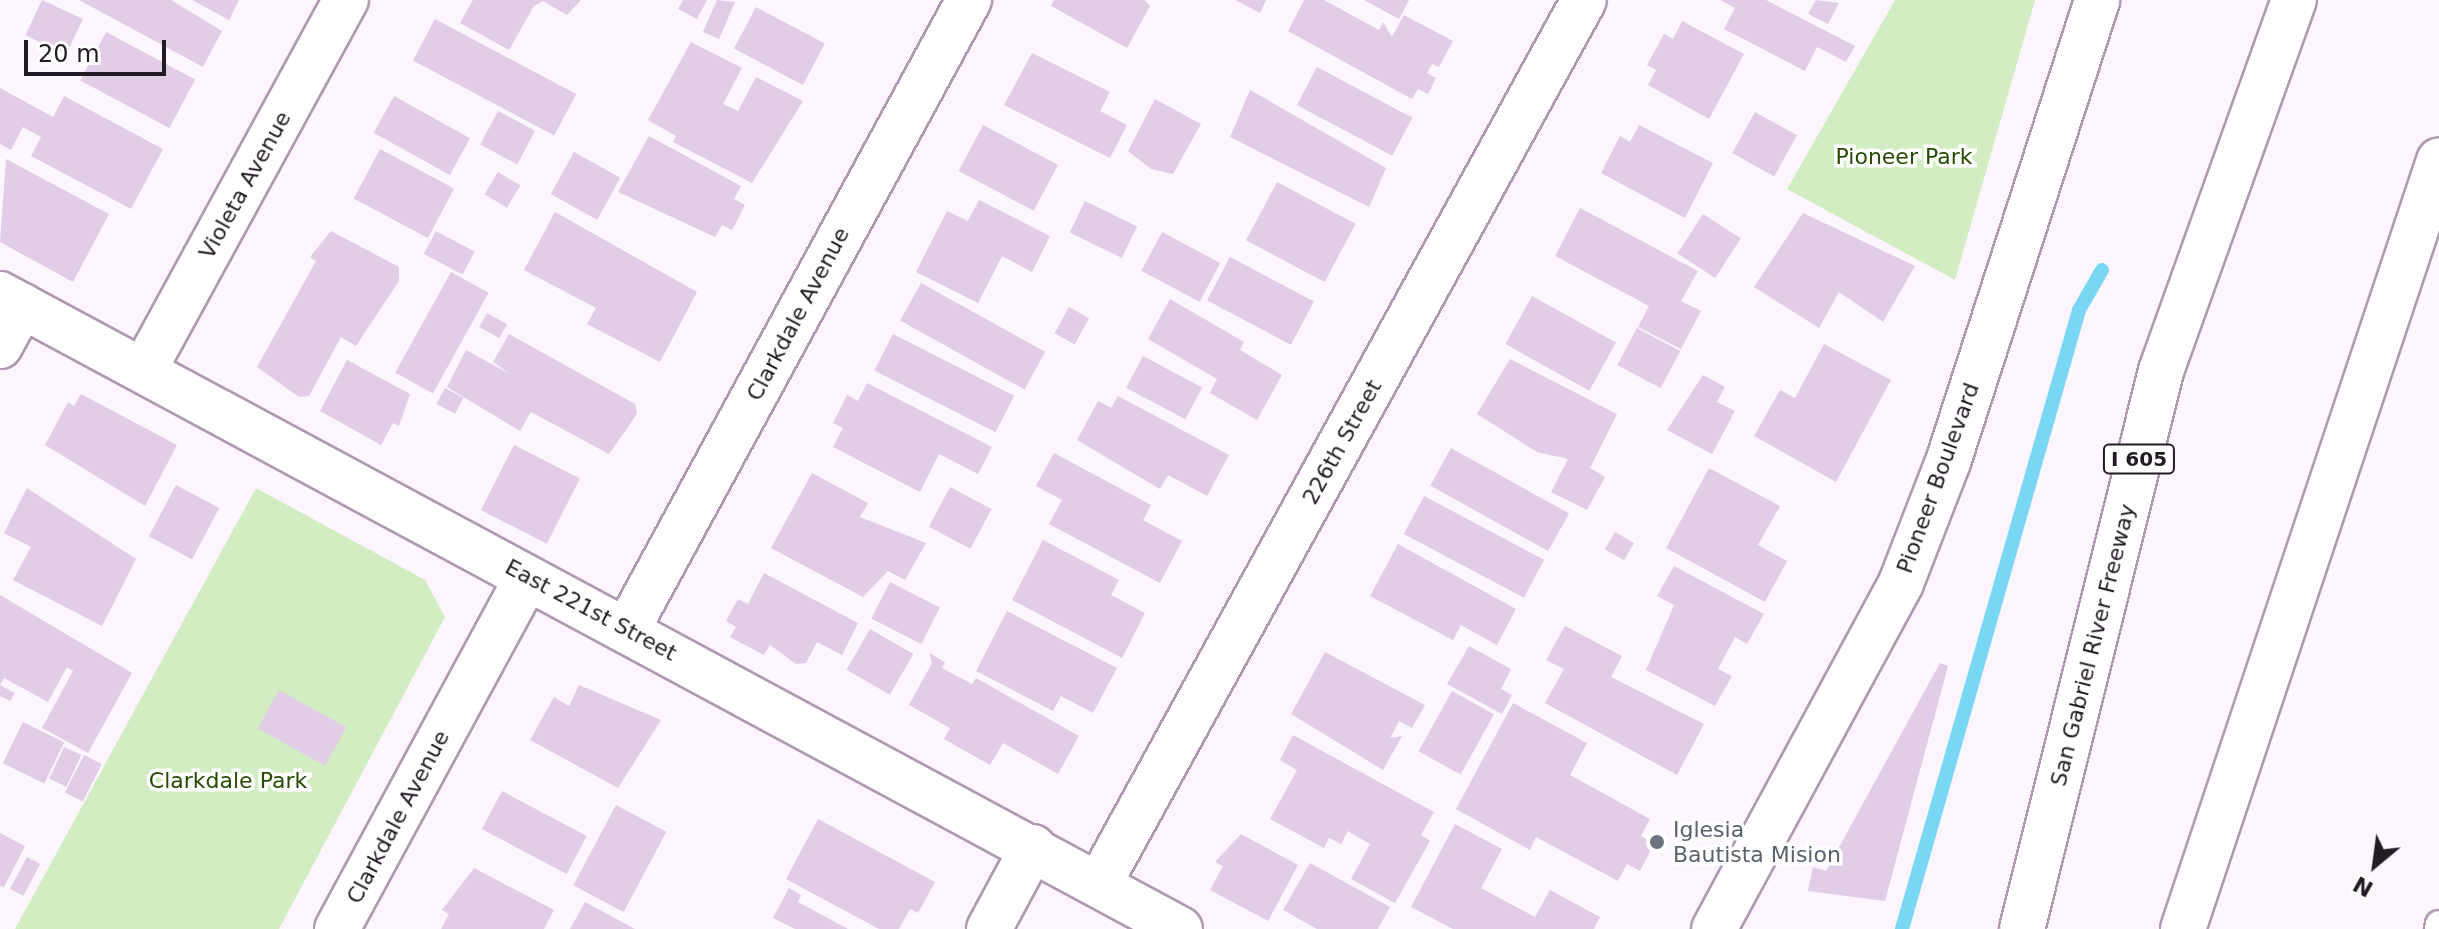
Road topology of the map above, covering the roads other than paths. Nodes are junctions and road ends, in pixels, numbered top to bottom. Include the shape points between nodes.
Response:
1 (346, 0) edge
2 (969, 0) edge
3 (1584, 0) edge
4 (2097, 0) edge
5 (2294, 0) edge
6 (2439, 161) edge
7 (11, 300) edge
8 (0, 346) edge
9 (144, 370) junction
10 (527, 578) junction
11 (628, 628) junction
12 (1033, 847) junction
13 (1099, 884) junction
14 (337, 929) edge
15 (989, 929) edge
16 (1180, 929) edge
17 (1714, 929) edge
18 (2022, 929) edge
19 (2183, 929) edge

1 - 9 main road, Violeta Avenue
2 - 11 main road, Clarkdale Avenue
3 - 13 main road, 226th Street
4 - 17 main road, Pioneer Boulevard via 1948,462 1901,583
5 - 18 main road, San Gabriel River Freeway / I 605 via 2161,371
6 - 19 main road
7 - 8 main road
7 - 9 main road, East 221st Street
9 - 10 main road, East 221st Street
10 - 11 main road, East 221st Street
10 - 14 main road, Clarkdale Avenue
11 - 12 main road, East 221st Street
12 - 13 main road, East 221st Street
12 - 15 main road
13 - 16 main road, East 221st Street

